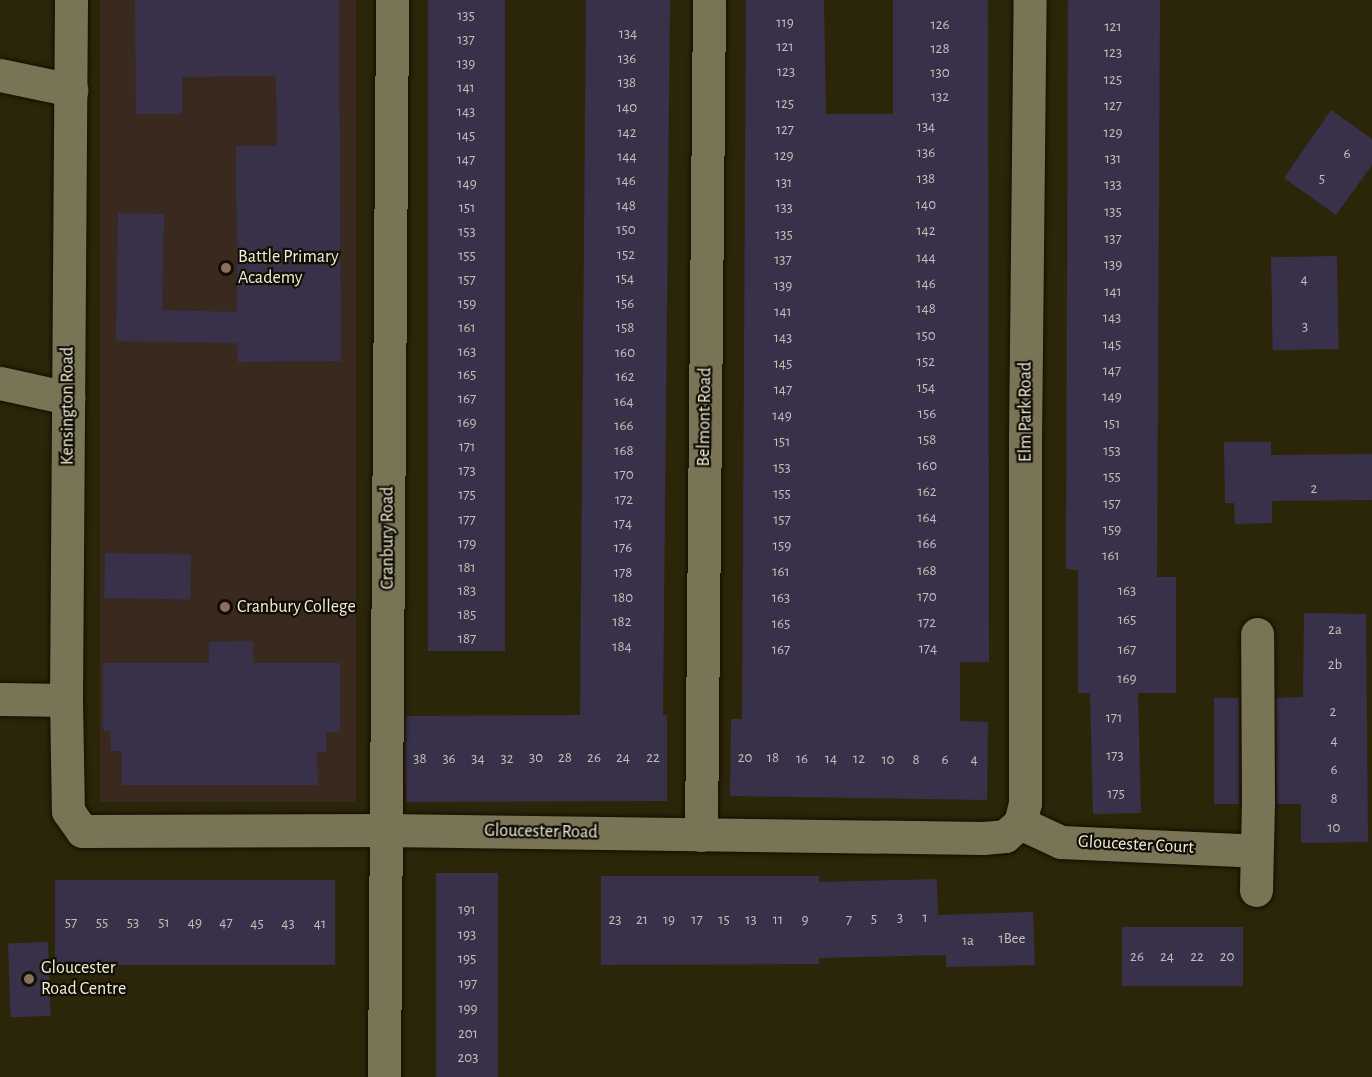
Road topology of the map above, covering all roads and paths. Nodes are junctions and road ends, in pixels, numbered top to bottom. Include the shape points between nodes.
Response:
1 (71, 0) edge
2 (392, 0) edge
3 (710, 0) edge
4 (1030, 0) edge
5 (0, 75) edge
6 (71, 90) junction
7 (0, 383) edge
8 (68, 398) junction
9 (1257, 634) dead end
10 (0, 699) edge
11 (66, 700) junction
12 (68, 811) joint
13 (1020, 823) junction
14 (386, 830) junction
15 (701, 834) junction
16 (1256, 851) junction
17 (1256, 890) dead end
18 (384, 1077) edge

1 - 6 street, Kensington Road
2 - 14 street, Cranbury Road
3 - 15 street, Belmont Road
4 - 13 street, Elm Park Road via 1025,803
5 - 6 street
6 - 8 street, Kensington Road
7 - 8 street
8 - 11 street, Kensington Road
9 - 16 street
10 - 11 street
11 - 12 street, Kensington Road
12 - 14 street, Gloucester Road via 82,831
13 - 15 street, Gloucester Road via 1005,836 983,838
13 - 16 street, Gloucester Court via 1061,842
14 - 15 street, Gloucester Road
14 - 18 street, Cranbury Road
16 - 17 street

